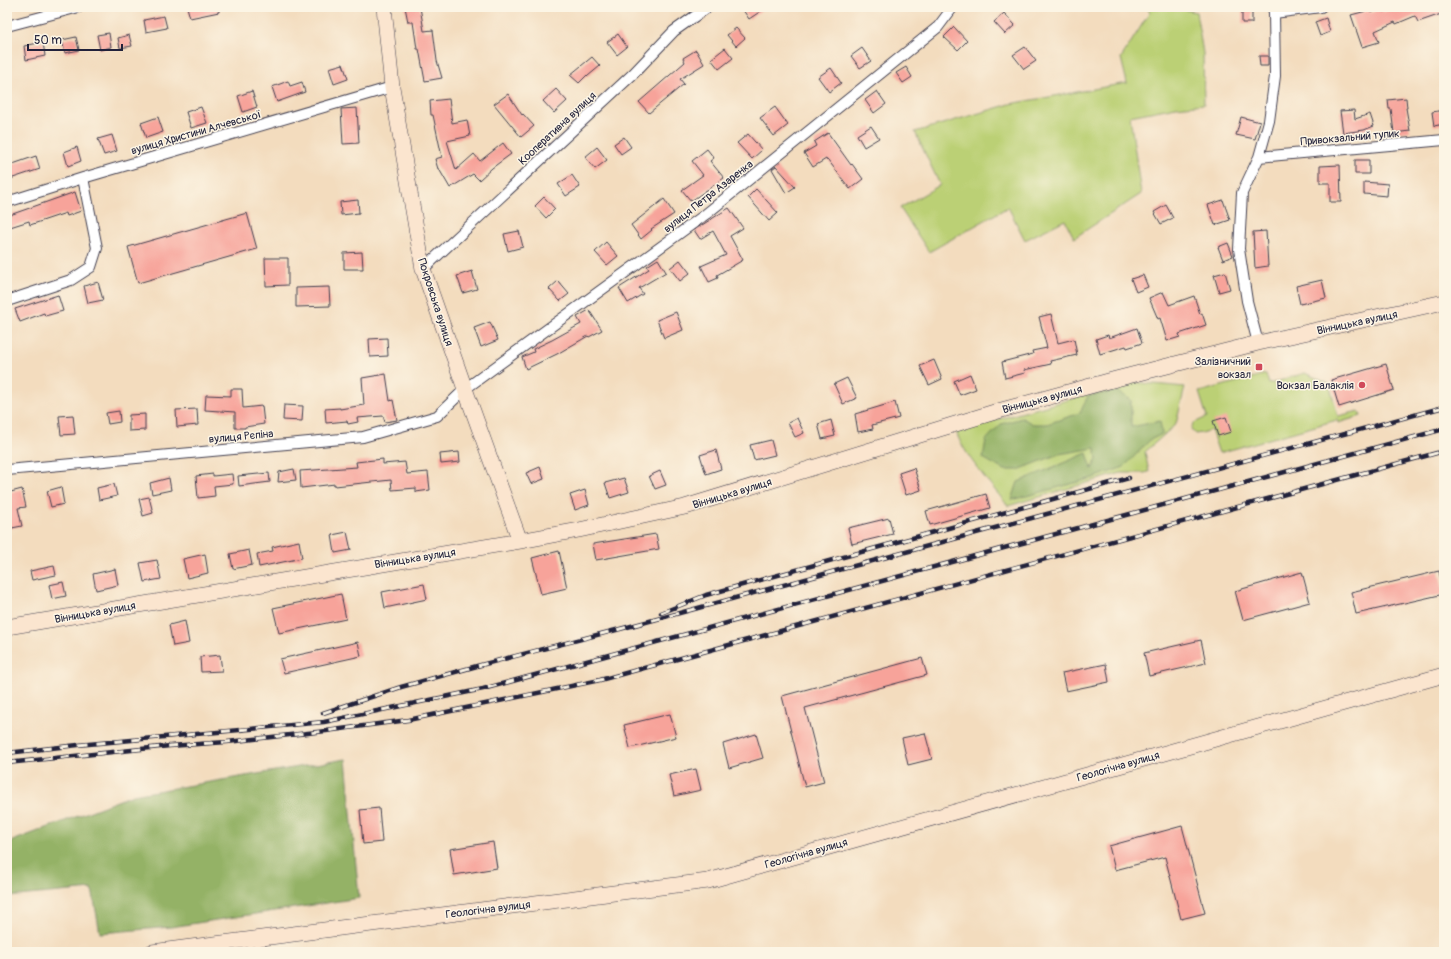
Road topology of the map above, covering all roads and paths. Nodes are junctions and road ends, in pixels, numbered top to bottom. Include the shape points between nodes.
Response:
1 (79, 7) edge
2 (384, 7) edge
3 (708, 7) edge
4 (953, 7) edge
5 (1321, 7) edge
6 (1274, 10) edge
7 (7, 26) edge
8 (392, 87) junction
9 (1444, 140) edge
10 (1259, 157) junction
11 (83, 178) junction
12 (7, 202) edge
13 (423, 269) junction
14 (7, 301) edge
15 (1444, 302) edge
16 (1258, 343) junction
17 (465, 390) junction
18 (7, 470) edge
19 (520, 541) junction
20 (7, 627) edge
21 (1444, 675) edge
22 (152, 952) edge

1 - 7 street
2 - 8 street, Покровська вулиця
3 - 13 street, Кооперативна вулиця via 674,31 633,74
4 - 17 street, вулиця Петра Азаренка via 938,27 706,214
5 - 6 street
6 - 10 street via 1275,76 1269,121
8 - 11 street, вулиця Христини Алчевської
8 - 13 street, Покровська вулиця
9 - 10 street, Привокзальний тупик
10 - 16 street via 1242,193 1239,249 1247,301
11 - 12 street, вулиця Христини Алчевської
11 - 14 street via 97,248 92,267 71,280
13 - 17 street, Покровська вулиця
15 - 16 street, Вінницька вулиця
16 - 19 street, Вінницька вулиця via 998,411 686,507
17 - 18 street, вулиця Рєпіна via 437,416 363,437
17 - 19 street, Покровська вулиця
19 - 20 street, Вінницька вулиця
21 - 22 street, Геологічна вулиця via 708,881

